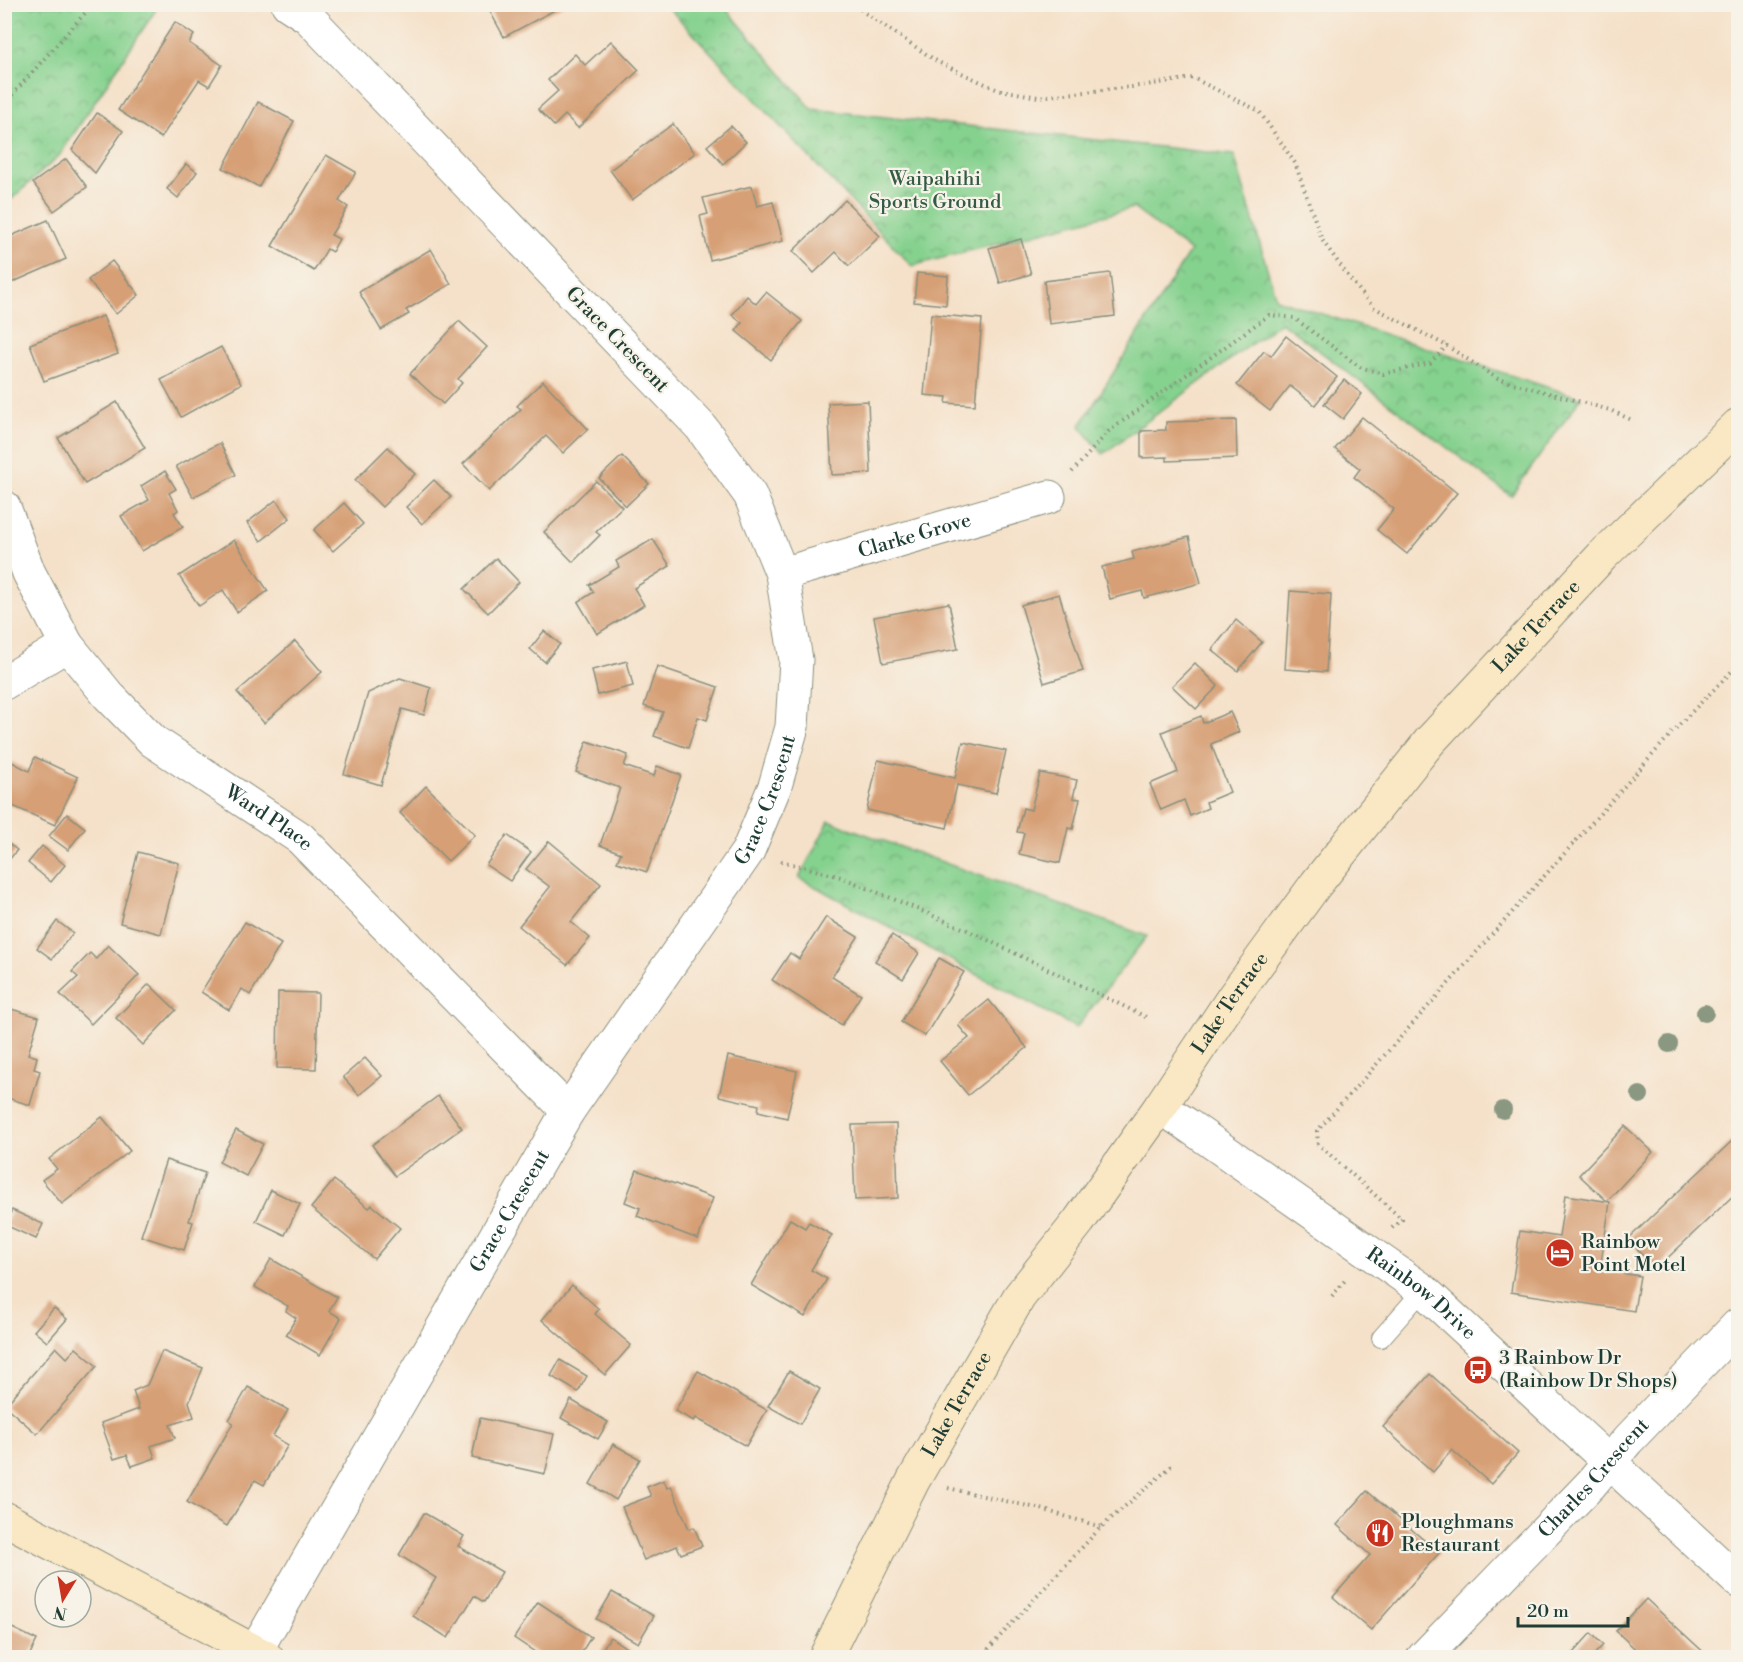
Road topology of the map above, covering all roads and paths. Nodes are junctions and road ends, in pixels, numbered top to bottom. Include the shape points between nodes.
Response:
1 (93, 4) edge
2 (288, 4) edge
3 (858, 4) edge
4 (4, 104) edge
5 (1447, 346) junction
6 (1632, 420) dead end
7 (1738, 425) edge
8 (1049, 497) joint
9 (4, 507) edge
10 (782, 574) junction
11 (67, 645) junction
12 (1738, 665) edge
13 (4, 683) edge
14 (748, 851) junction
15 (1146, 1017) dead end
16 (1160, 1107) junction
17 (568, 1111) junction
18 (1369, 1252) junction
19 (1423, 1290) junction
20 (1332, 1296) dead end
21 (1738, 1325) edge
22 (1381, 1338) dead end
23 (1610, 1463) junction
24 (1174, 1464) dead end
25 (913, 1481) junction
26 (4, 1518) edge
27 (1101, 1527) junction
28 (1738, 1581) edge
29 (262, 1654) edge
30 (825, 1658) edge
31 (980, 1658) edge
32 (1423, 1658) edge

1 - 4 path
2 - 10 street, Grace Crescent via 308,17 701,426 750,495
3 - 5 path via 862,11 938,62 996,89 1038,97 1193,78 1259,111 1294,163 1322,240 1351,280 1373,307
5 - 6 path via 1498,379 1610,410
5 - 8 path via 1430,363 1383,374 1360,367 1294,318 1269,315 1109,431
7 - 16 main road, Lake Terrace via 1603,555 1430,741 1316,884
8 - 10 street, Clarke Grove
9 - 11 street, Ward Place via 29,573
10 - 14 street, Grace Crescent via 796,660 792,728 775,786
11 - 13 street
11 - 17 street, Ward Place via 153,741 300,838
12 - 18 path via 1679,725 1317,1131 1318,1144 1401,1218
14 - 15 path via 841,877 967,930
14 - 17 street, Grace Crescent
16 - 18 street, Rainbow Drive
16 - 25 main road, Lake Terrace via 1019,1297
17 - 29 street, Grace Crescent
18 - 19 street, Rainbow Drive
18 - 20 path
19 - 22 lane
19 - 23 street, Rainbow Drive
21 - 23 street, Charles Crescent
23 - 28 street, Rainbow Drive
23 - 32 street, Charles Crescent
24 - 27 path
25 - 27 path via 1041,1509
25 - 30 main road, Lake Terrace
26 - 29 main road
27 - 31 path

